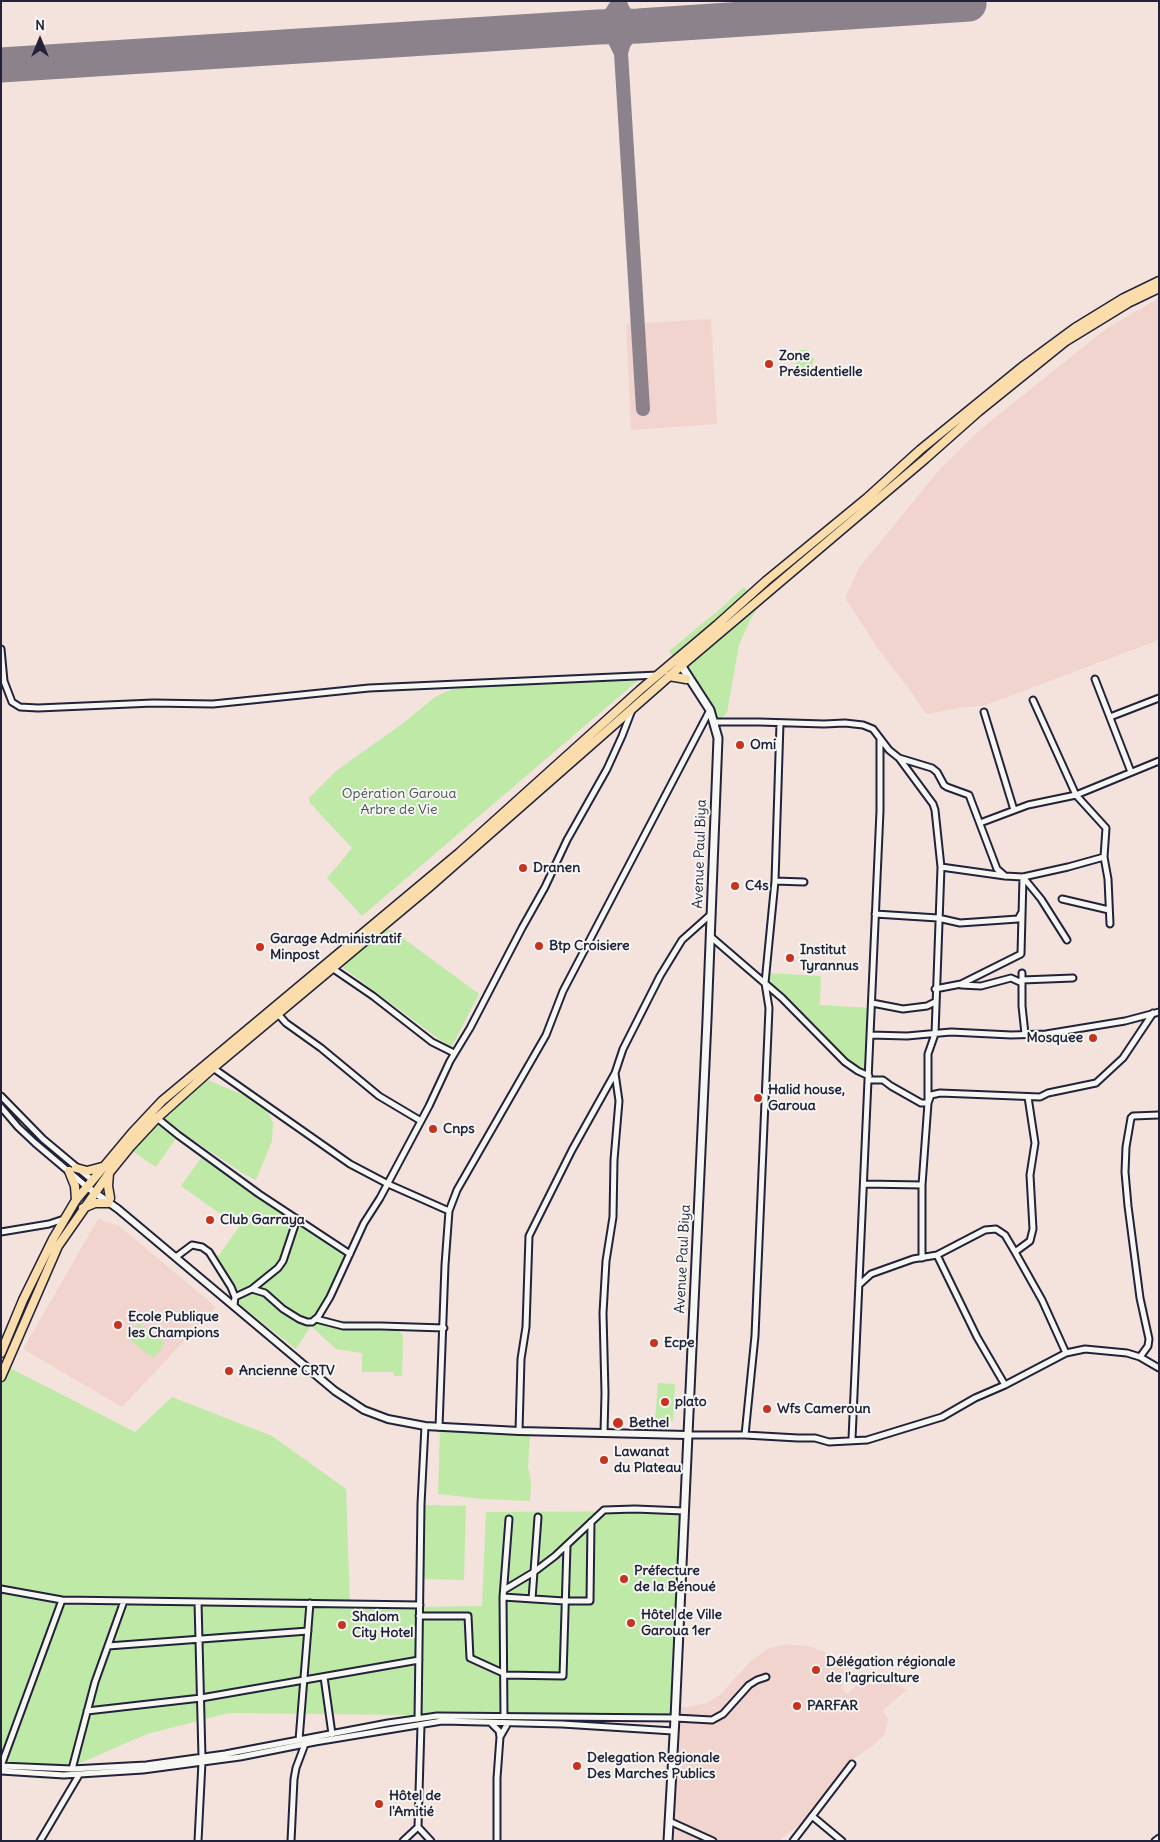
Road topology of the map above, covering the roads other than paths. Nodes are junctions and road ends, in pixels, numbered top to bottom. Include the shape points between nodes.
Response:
1 (1159, 281) edge
2 (1159, 288) edge
3 (1, 649) edge
4 (677, 664) junction
5 (658, 674) junction
6 (669, 676) junction
7 (686, 679) junction
8 (1095, 679) dead end
9 (693, 684) junction
10 (1159, 698) edge
11 (1033, 700) dead end
12 (633, 708) junction
13 (710, 710) junction
14 (984, 712) dead end
15 (1110, 717) junction
16 (714, 722) junction
17 (780, 723) junction
18 (880, 740) junction
19 (899, 758) junction
20 (1159, 761) edge
21 (1131, 772) junction
22 (1076, 795) junction
23 (1014, 810) junction
24 (980, 822) junction
25 (1104, 857) junction
26 (941, 867) junction
27 (1005, 876) junction
28 (1023, 877) junction
29 (775, 881) junction
30 (804, 882) dead end
31 (1062, 899) dead end
32 (1023, 909) junction
33 (1109, 910) junction
34 (875, 914) junction
35 (710, 915) junction
36 (938, 918) junction
37 (1110, 924) dead end
38 (710, 936) junction
39 (1067, 940) dead end
40 (332, 968) junction
41 (1022, 973) dead end
42 (1073, 978) dead end
43 (1022, 982) junction
44 (765, 983) junction
45 (960, 984) junction
46 (935, 989) junction
47 (935, 1002) junction
48 (872, 1003) junction
49 (1156, 1012) edge
50 (278, 1014) junction
51 (935, 1034) junction
52 (1025, 1034) junction
53 (870, 1035) junction
54 (454, 1053) junction
55 (213, 1068) junction
56 (615, 1074) junction
57 (868, 1078) junction
58 (1, 1096) edge
59 (1028, 1097) junction
60 (928, 1103) junction
61 (1, 1107) edge
62 (1159, 1115) edge
63 (157, 1118) junction
64 (421, 1121) junction
65 (104, 1166) junction
66 (73, 1170) junction
67 (109, 1173) junction
68 (92, 1180) junction
69 (388, 1184) junction
70 (864, 1184) junction
71 (922, 1185) junction
72 (87, 1187) junction
73 (96, 1190) junction
74 (76, 1200) junction
75 (109, 1200) junction
76 (84, 1208) junction
77 (449, 1211) junction
78 (66, 1218) junction
79 (297, 1219) junction
80 (1, 1232) edge
81 (1015, 1252) junction
82 (350, 1254) junction
83 (937, 1255) junction
84 (176, 1257) junction
85 (922, 1258) junction
86 (859, 1285) junction
87 (252, 1289) junction
88 (234, 1301) junction
89 (316, 1319) junction
90 (444, 1328) junction
91 (1066, 1352) junction
92 (1, 1353) edge
93 (1140, 1357) junction
94 (1159, 1368) edge
95 (1, 1377) edge
96 (1005, 1385) junction
97 (425, 1426) junction
98 (439, 1427) junction
99 (519, 1431) junction
100 (604, 1434) junction
101 (687, 1435) junction
102 (745, 1435) junction
103 (852, 1439) junction
104 (684, 1511) junction
105 (538, 1517) dead end
106 (509, 1519) dead end
107 (591, 1522) junction
108 (566, 1546) junction
109 (534, 1572) junction
110 (1, 1589) edge
111 (504, 1590) junction
112 (503, 1596) junction
113 (532, 1599) junction
114 (62, 1600) junction
115 (124, 1601) junction
116 (564, 1601) junction
117 (198, 1602) junction
118 (310, 1603) junction
119 (420, 1605) junction
120 (419, 1616) junction
121 (308, 1631) junction
122 (198, 1640) junction
123 (108, 1646) junction
124 (419, 1660) junction
125 (503, 1674) junction
126 (324, 1677) junction
127 (766, 1677) dead end
128 (305, 1681) junction
129 (200, 1698) junction
130 (87, 1711) junction
131 (504, 1717) junction
132 (675, 1718) junction
133 (418, 1719) junction
134 (491, 1722) junction
135 (508, 1723) junction
136 (421, 1725) junction
137 (673, 1731) dead end
138 (332, 1734) junction
139 (500, 1737) junction
140 (299, 1740) junction
141 (305, 1744) junction
142 (202, 1760) junction
143 (852, 1764) dead end
144 (1, 1766) edge
145 (72, 1769) junction
146 (1, 1771) edge
147 (79, 1774) junction
148 (812, 1816) junction
149 (669, 1821) junction
150 (418, 1827) junction
151 (1159, 1838) edge
152 (40, 1841) edge
153 (198, 1841) edge
154 (291, 1841) edge
155 (402, 1841) edge
156 (431, 1841) edge
157 (497, 1841) edge
158 (668, 1841) edge
159 (713, 1841) edge
160 (793, 1841) edge
161 (842, 1841) edge
162 (1155, 1841) edge

1 - 4 main road via 1075,328 1022,367 766,581
2 - 4 main road via 1066,341
3 - 5 street via 4,681 12,702 20,707 38,708 213,704 369,688
4 - 5 main road
4 - 6 main road
4 - 7 main road, Avenue Paul Biya
4 - 9 main road, Avenue Paul Biya
5 - 65 main road via 459,853 173,1091
6 - 7 main road
6 - 12 main road
7 - 9 main road, Avenue Paul Biya
8 - 15 street
9 - 13 main road, Avenue Paul Biya
10 - 15 street
11 - 22 street
12 - 40 main road via 486,839
12 - 54 street via 607,769
13 - 16 main road, Avenue Paul Biya
13 - 77 street via 563,991 546,1035 457,1190
14 - 23 street
15 - 21 street
16 - 17 street
16 - 35 main road, Avenue Paul Biya via 718,738
17 - 18 street via 863,725 878,733
17 - 29 street
18 - 19 street
18 - 34 street
19 - 24 street via 932,768 944,785 967,793
19 - 26 street via 933,804
20 - 21 street
21 - 22 street
22 - 23 street
22 - 25 street via 1106,828
23 - 24 street
24 - 27 street via 997,869
25 - 28 street
25 - 33 street
26 - 27 street
26 - 36 street
27 - 28 street
28 - 32 street
28 - 39 street
29 - 30 street
29 - 44 street
31 - 33 street
32 - 36 street via 1018,919 960,923
32 - 45 street via 1021,954
33 - 37 street
34 - 36 street
34 - 48 street
35 - 38 main road, Avenue Paul Biya
35 - 56 street via 682,940 668,961 626,1042
36 - 46 street
38 - 44 street
38 - 101 main road, Avenue Paul Biya
40 - 50 main road
40 - 54 street via 432,1042
41 - 43 street
42 - 43 street
43 - 45 street via 1011,978 975,987
43 - 52 street
44 - 57 street via 845,1062
44 - 102 street via 769,1008 755,1336
45 - 46 street
46 - 47 street
47 - 48 street via 903,1009
47 - 51 street
48 - 53 street
49 - 52 street via 1125,1021 1046,1034
49 - 59 street via 1123,1058 1096,1083
50 - 55 main road
50 - 64 street via 379,1096
51 - 52 street
51 - 53 street
51 - 60 street via 928,1054
53 - 57 street
54 - 64 street
55 - 63 main road
55 - 69 street via 350,1164
56 - 99 street via 529,1236
56 - 100 street via 619,1101 613,1217 603,1313
57 - 60 street via 883,1080 914,1100
57 - 70 street
58 - 66 street
59 - 60 street via 940,1093 930,1095
59 - 81 street via 1035,1143 1030,1175 1033,1229 1030,1241
60 - 71 street
61 - 66 street via 18,1127
62 - 93 street via 1133,1116 1126,1147 1128,1206 1149,1339
63 - 67 main road
63 - 79 street
64 - 69 street
65 - 66 main road
65 - 68 main road
66 - 68 street
66 - 72 street
66 - 74 main road
67 - 73 main road
67 - 75 main road
68 - 72 main road
68 - 73 street
69 - 77 street
69 - 82 street
70 - 71 street
70 - 86 street
71 - 85 street
72 - 73 street
72 - 74 main road
73 - 75 street
73 - 76 main road
74 - 78 main road
75 - 76 main road
75 - 84 street
76 - 95 main road via 58,1246
77 - 90 street
78 - 80 street
78 - 92 main road via 23,1300
79 - 82 street
79 - 87 street via 283,1261
81 - 83 street via 1005,1235 996,1229 985,1230
81 - 91 street
82 - 89 street
83 - 85 street
83 - 96 street via 977,1337
84 - 88 street
84 - 88 street via 192,1245 209,1252
85 - 86 street via 871,1274
86 - 103 street
87 - 88 street
87 - 89 street via 265,1293 299,1319 307,1322
88 - 97 street via 335,1391 364,1410 388,1419
89 - 90 street via 343,1326
90 - 98 street
91 - 93 street via 1085,1349
91 - 96 street
93 - 94 street
96 - 103 street via 942,1417 867,1440
97 - 98 street
97 - 119 street
98 - 99 street
99 - 100 street
100 - 101 street
101 - 102 street
101 - 104 main road, Avenue Paul Biya
102 - 103 street via 815,1438 828,1442
104 - 107 street via 604,1510
104 - 132 main road, Avenue Paul Biya
105 - 109 street
106 - 111 street
107 - 108 street
107 - 116 street via 590,1601
108 - 109 street
108 - 116 street
109 - 111 street
109 - 113 street
110 - 114 street
111 - 112 street
112 - 113 street
112 - 125 street
113 - 116 street
114 - 115 street
114 - 144 street
115 - 117 street
115 - 123 street
116 - 125 street via 563,1676
117 - 118 street
117 - 122 street
118 - 119 street
118 - 121 street
119 - 120 street
120 - 124 street
120 - 125 street via 468,1616 470,1658
121 - 122 street
121 - 128 street
122 - 123 street
122 - 129 street
123 - 130 street
124 - 126 street
124 - 133 street
125 - 131 street
126 - 128 street
126 - 138 street
127 - 132 street via 749,1685 718,1718
128 - 129 street
128 - 140 street
129 - 130 street
129 - 142 street
130 - 145 street
131 - 132 street
131 - 133 street via 436,1716
132 - 149 main road, Avenue Paul Biya
133 - 138 street
134 - 135 street
134 - 136 street via 442,1721
134 - 139 street
135 - 137 street
135 - 139 street
136 - 141 street
136 - 150 street
138 - 140 street
139 - 157 street
140 - 142 street
141 - 142 street via 240,1757
141 - 154 street via 294,1779
142 - 145 street
142 - 147 street via 143,1770
142 - 153 street
143 - 148 street
144 - 145 street
146 - 147 street
147 - 152 street
148 - 160 street
148 - 161 street
149 - 158 main road, Avenue Paul Biya
149 - 159 street
150 - 155 street
150 - 156 street
151 - 162 street

